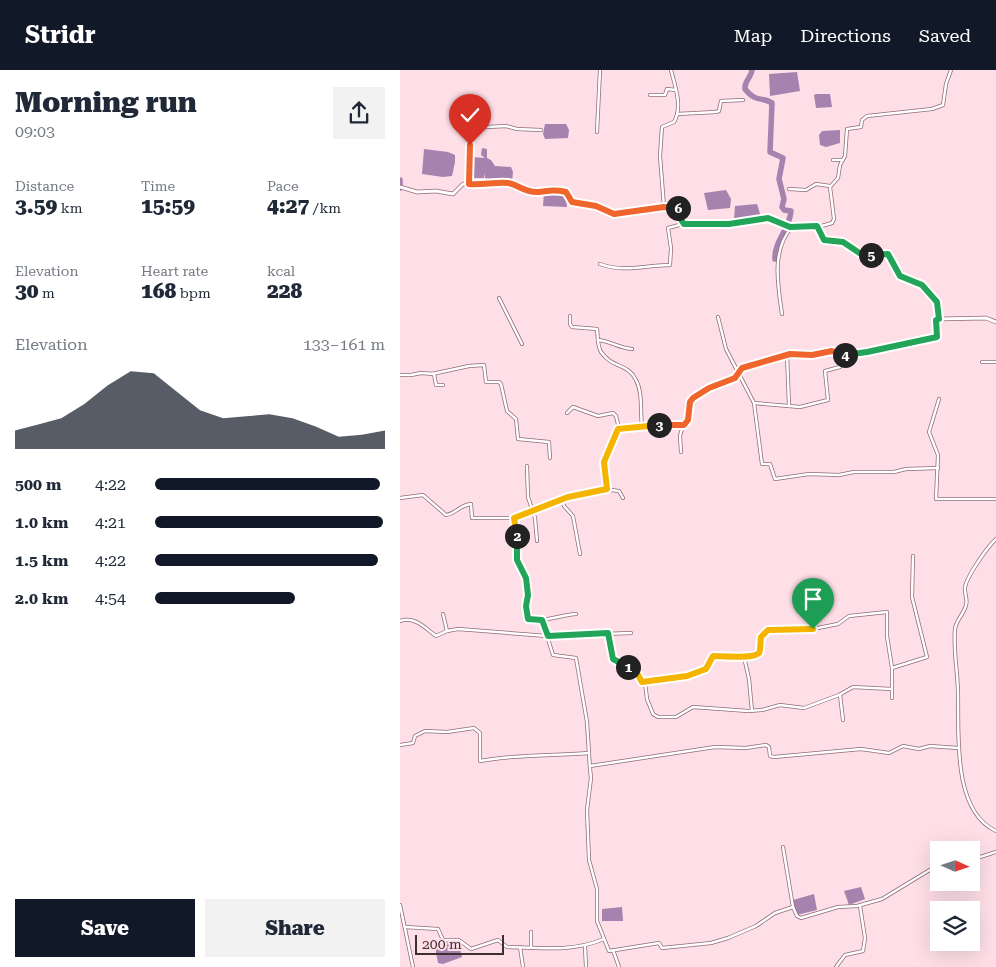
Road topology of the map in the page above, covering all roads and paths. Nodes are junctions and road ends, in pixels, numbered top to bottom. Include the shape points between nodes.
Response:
1 (600, 70) edge
2 (672, 70) edge
3 (951, 70) edge
4 (676, 90) junction
5 (650, 95) dead end
6 (743, 100) dead end
7 (677, 114) junction
8 (541, 130) dead end
9 (597, 132) dead end
10 (833, 160) dead end
11 (841, 160) junction
12 (469, 184) junction
13 (830, 186) junction
14 (401, 187) edge
15 (789, 189) dead end
16 (664, 207) junction
17 (684, 224) junction
18 (791, 227) junction
19 (818, 227) junction
20 (600, 264) dead end
21 (498, 298) dead end
22 (782, 314) dead end
23 (570, 316) dead end
24 (718, 317) dead end
25 (939, 319) junction
26 (996, 322) edge
27 (598, 340) junction
28 (522, 344) dead end
29 (632, 349) dead end
30 (842, 354) junction
31 (787, 355) junction
32 (982, 362) dead end
33 (996, 362) edge
34 (738, 371) junction
35 (432, 374) junction
36 (400, 375) edge
37 (443, 386) dead end
38 (939, 399) dead end
39 (754, 403) junction
40 (789, 406) junction
41 (567, 413) dead end
42 (683, 425) junction
43 (642, 426) junction
44 (619, 428) junction
45 (680, 452) dead end
46 (550, 458) dead end
47 (527, 466) dead end
48 (938, 468) junction
49 (607, 489) junction
50 (400, 498) edge
51 (623, 498) dead end
52 (562, 499) junction
53 (996, 499) edge
54 (532, 511) junction
55 (514, 518) junction
56 (996, 539) edge
57 (537, 541) dead end
58 (580, 554) dead end
59 (913, 556) dead end
60 (443, 614) dead end
61 (576, 614) dead end
62 (542, 620) junction
63 (400, 621) edge
64 (447, 631) junction
65 (631, 632) dead end
66 (608, 633) junction
67 (548, 636) junction
68 (744, 657) junction
69 (892, 668) junction
70 (645, 682) junction
71 (891, 689) junction
72 (840, 695) junction
73 (892, 698) dead end
74 (752, 711) junction
75 (843, 720) dead end
76 (400, 746) edge
77 (958, 748) junction
78 (589, 753) junction
79 (590, 766) junction
80 (996, 831) edge
81 (783, 847) dead end
82 (996, 852) edge
83 (980, 857) edge
84 (930, 870) edge
85 (400, 906) edge
86 (860, 906) junction
87 (793, 907) junction
88 (400, 925) edge
89 (405, 927) junction
90 (531, 932) dead end
91 (604, 939) junction
92 (585, 946) junction
93 (520, 947) junction
94 (531, 948) junction
95 (613, 950) junction
96 (413, 967) edge
97 (523, 967) edge
98 (586, 967) edge
99 (619, 967) edge
100 (836, 967) edge

1 - 9 street
2 - 4 street
3 - 11 street via 943,105 864,118 861,127 847,129 845,156
4 - 5 street via 667,89 664,95
4 - 7 street
6 - 7 street via 721,101 717,112
7 - 16 street via 674,122 661,129
8 - 12 street via 506,126 469,128
10 - 11 street
11 - 13 street via 838,178
12 - 14 street via 462,184 453,194 417,192
12 - 16 street via 507,183 536,192 566,192 572,202 596,206 614,214
13 - 15 street via 816,184 806,190
13 - 19 street via 834,219 832,223
16 - 17 street via 678,208
17 - 18 street via 729,224 768,218
17 - 20 street via 668,228 670,265 631,269
18 - 19 street
18 - 22 street via 779,253 778,289
19 - 25 street via 824,240 843,242 863,255 888,254 900,276 922,285 937,302
21 - 28 street
23 - 27 street via 571,327 596,328
24 - 34 street via 726,349
25 - 26 street via 986,318
25 - 30 street via 936,320 937,337 934,339
27 - 29 street
27 - 43 street via 601,352 612,364 626,368 635,378 641,401
30 - 31 street via 832,351
30 - 40 street via 840,367 825,370 828,400 800,407
31 - 34 street
31 - 40 street
32 - 33 street
34 - 39 street
34 - 42 street via 735,378 693,398 688,420
35 - 36 street
35 - 37 street via 436,385
35 - 46 street via 484,365 486,382 501,384 507,411 516,419 518,439 549,442
38 - 48 street via 928,432 938,452
39 - 40 street
39 - 48 street via 762,464 770,464 774,479 809,474 830,476
41 - 44 street via 573,407 598,416 613,412
42 - 43 street
42 - 45 street
43 - 44 street
44 - 49 street via 604,462
47 - 54 street via 526,488
48 - 53 street via 937,500
49 - 51 street via 618,491
49 - 52 street
50 - 55 street via 423,495 446,515 471,504 472,518
52 - 54 street
52 - 58 street via 572,513
54 - 55 street
54 - 57 street
55 - 62 street via 517,560 526,578 527,617 529,620
56 - 77 street via 970,575 965,587 967,604 956,624
59 - 69 street via 912,597 926,657
60 - 64 street
61 - 62 street
62 - 67 street
63 - 64 street via 415,620 436,636
64 - 67 street
65 - 66 street
66 - 67 street
66 - 70 street via 613,659 637,673 640,681
67 - 78 street via 553,655 576,658
68 - 69 street via 760,652 761,637 768,630 813,629 838,624 849,616 887,612
68 - 70 street via 713,656 706,669 699,672
68 - 74 street
69 - 71 street
70 - 74 street via 650,708 658,717 679,716 693,707
71 - 72 street via 853,688
71 - 73 street
72 - 74 street via 808,708 780,705
72 - 75 street
76 - 78 street via 413,743 415,736 424,731 474,728 480,733 480,761 526,754
77 - 79 street via 903,746 889,753 861,749 774,758 766,745 718,747
77 - 80 street via 967,798 982,821
78 - 79 street
79 - 91 street via 586,810 588,853 597,889 597,921
81 - 87 street
82 - 83 street
84 - 86 street via 889,896
85 - 89 street
86 - 87 street via 838,907 801,918
86 - 100 street via 865,938 863,951 844,954
87 - 95 street via 775,912 749,930 715,942 662,948 659,943
88 - 89 street
89 - 93 street via 438,929 443,940 459,940 471,949 498,940 505,946
89 - 96 street
90 - 94 street
91 - 92 street
91 - 95 street via 609,951
92 - 94 street
92 - 98 street
93 - 94 street
93 - 97 street
95 - 99 street

